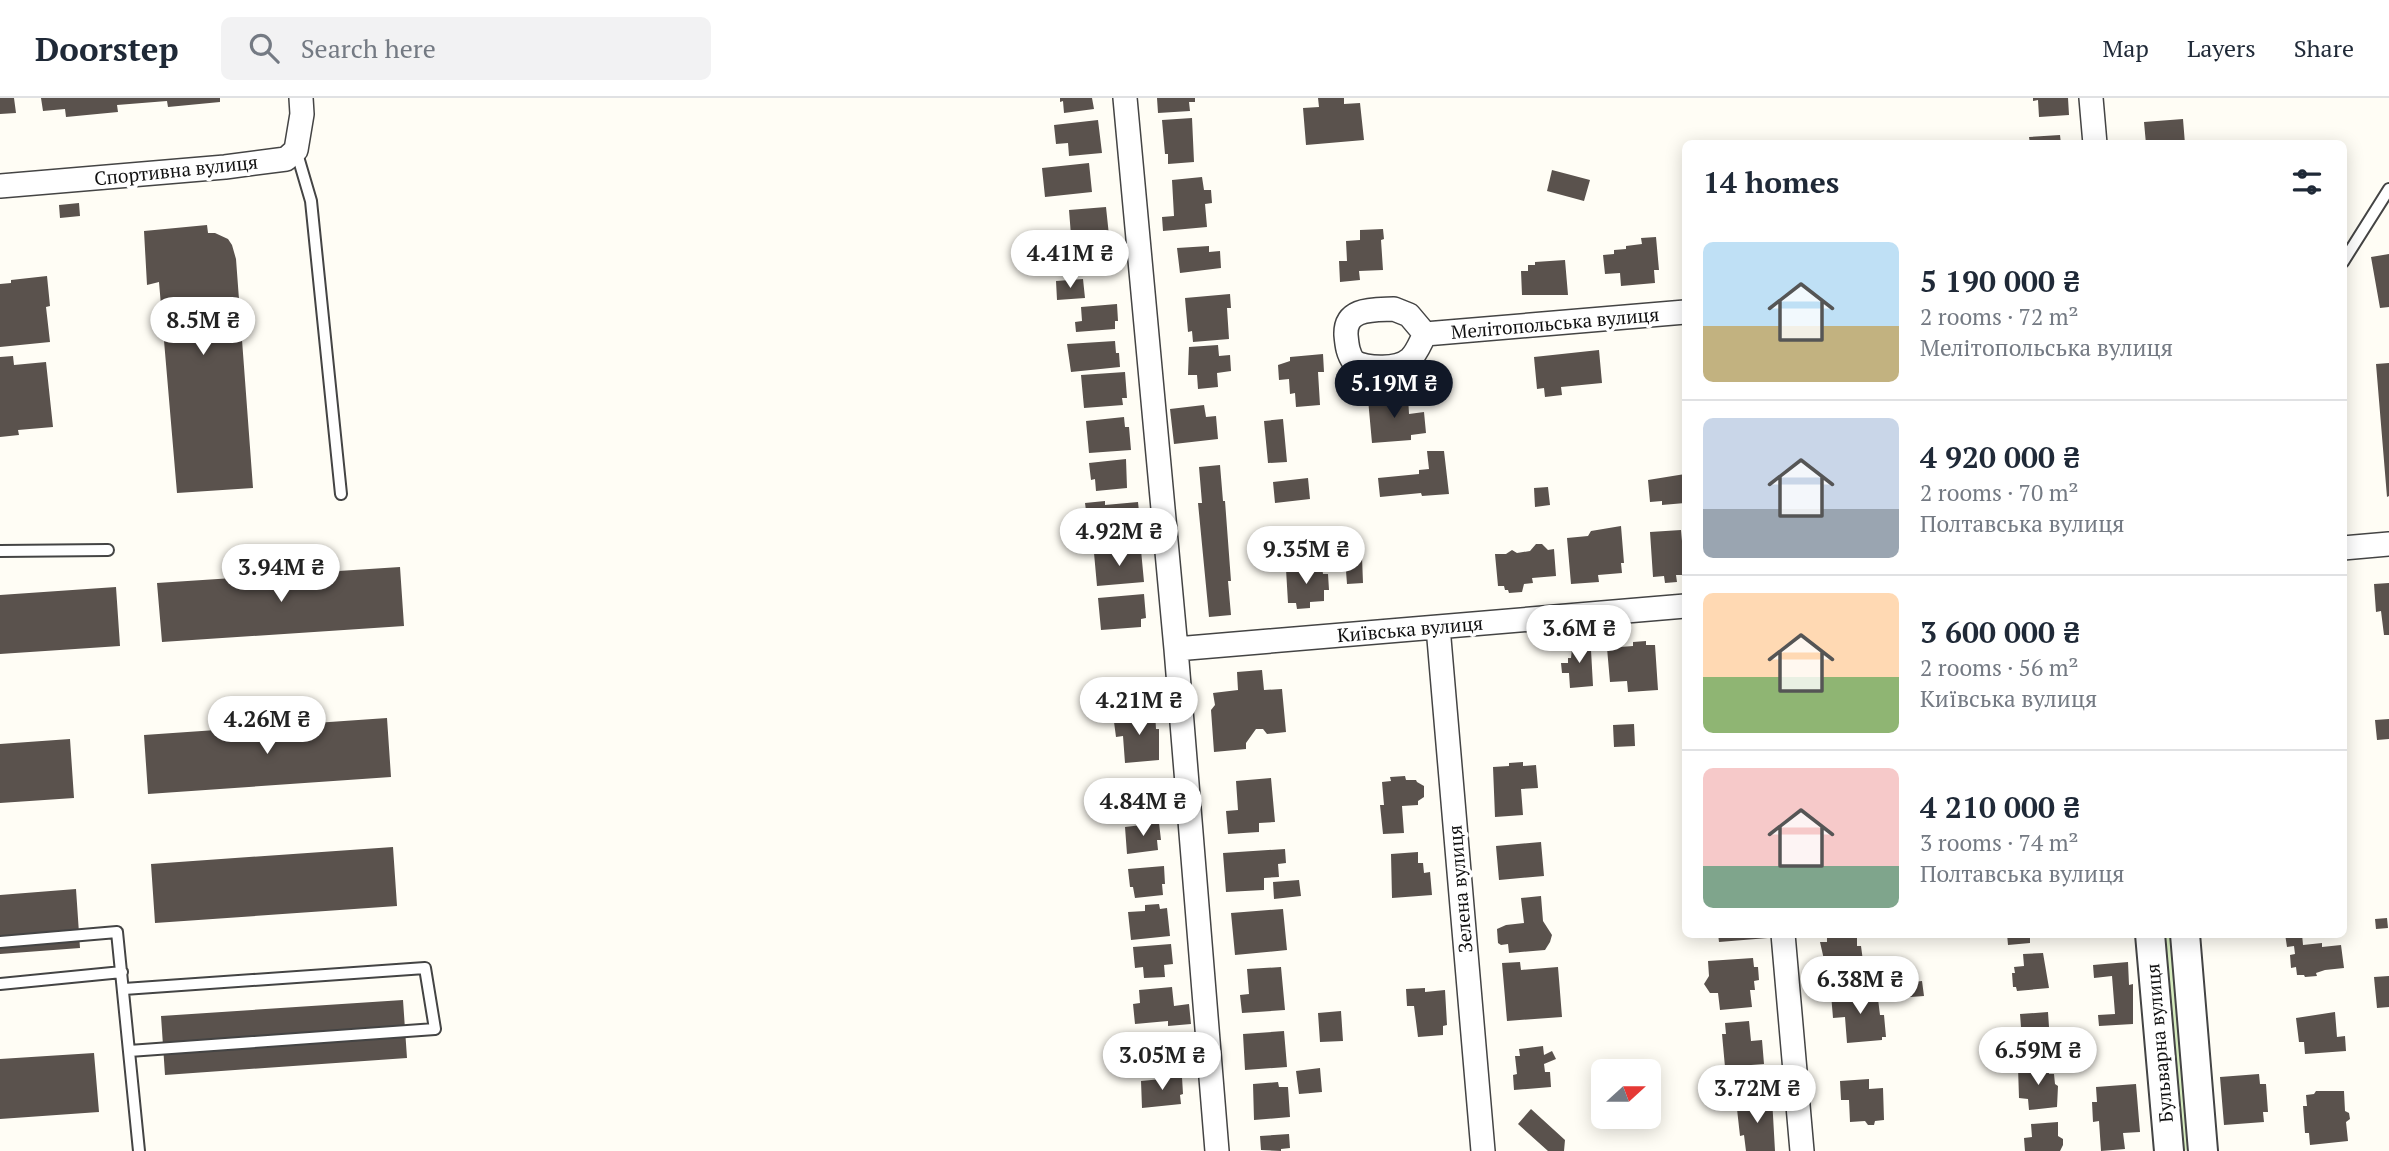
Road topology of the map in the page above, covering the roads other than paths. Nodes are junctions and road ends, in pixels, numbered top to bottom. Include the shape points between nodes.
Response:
1 (301, 98) edge
2 (1125, 98) edge
3 (2091, 98) edge
4 (2095, 140) edge
5 (296, 150) junction
6 (0, 186) edge
7 (2389, 189) edge
8 (2347, 256) edge
9 (1682, 312) edge
10 (1425, 334) dead end
11 (341, 494) dead end
12 (2389, 544) edge
13 (2347, 548) edge
14 (107, 550) dead end
15 (0, 551) edge
16 (1682, 606) edge
17 (1438, 627) junction
18 (1176, 649) junction
19 (1783, 938) edge
20 (2150, 938) edge
21 (2185, 938) edge
22 (0, 942) edge
23 (122, 972) junction
24 (0, 984) edge
25 (124, 989) junction
26 (130, 1051) junction
27 (139, 1151) edge
28 (1217, 1151) edge
29 (1483, 1151) edge
30 (1802, 1151) edge
31 (2169, 1151) edge
32 (2203, 1151) edge

1 - 5 street
2 - 18 street
3 - 4 street
5 - 6 street, Спортивна вулиця via 286,159 225,167
5 - 11 lane via 312,201
7 - 8 lane
9 - 10 street, Мелітопольська вулиця
12 - 13 street
14 - 15 lane
16 - 17 street, Київська вулиця
17 - 18 street, Київська вулиця
17 - 29 street, Зелена вулиця
18 - 28 street
19 - 30 street
20 - 31 street, Бульварна вулиця
21 - 32 street, Бульварна вулиця
22 - 23 lane via 117,932
23 - 24 lane
23 - 25 lane
25 - 26 lane
25 - 26 lane via 425,968 435,1029
26 - 27 lane

